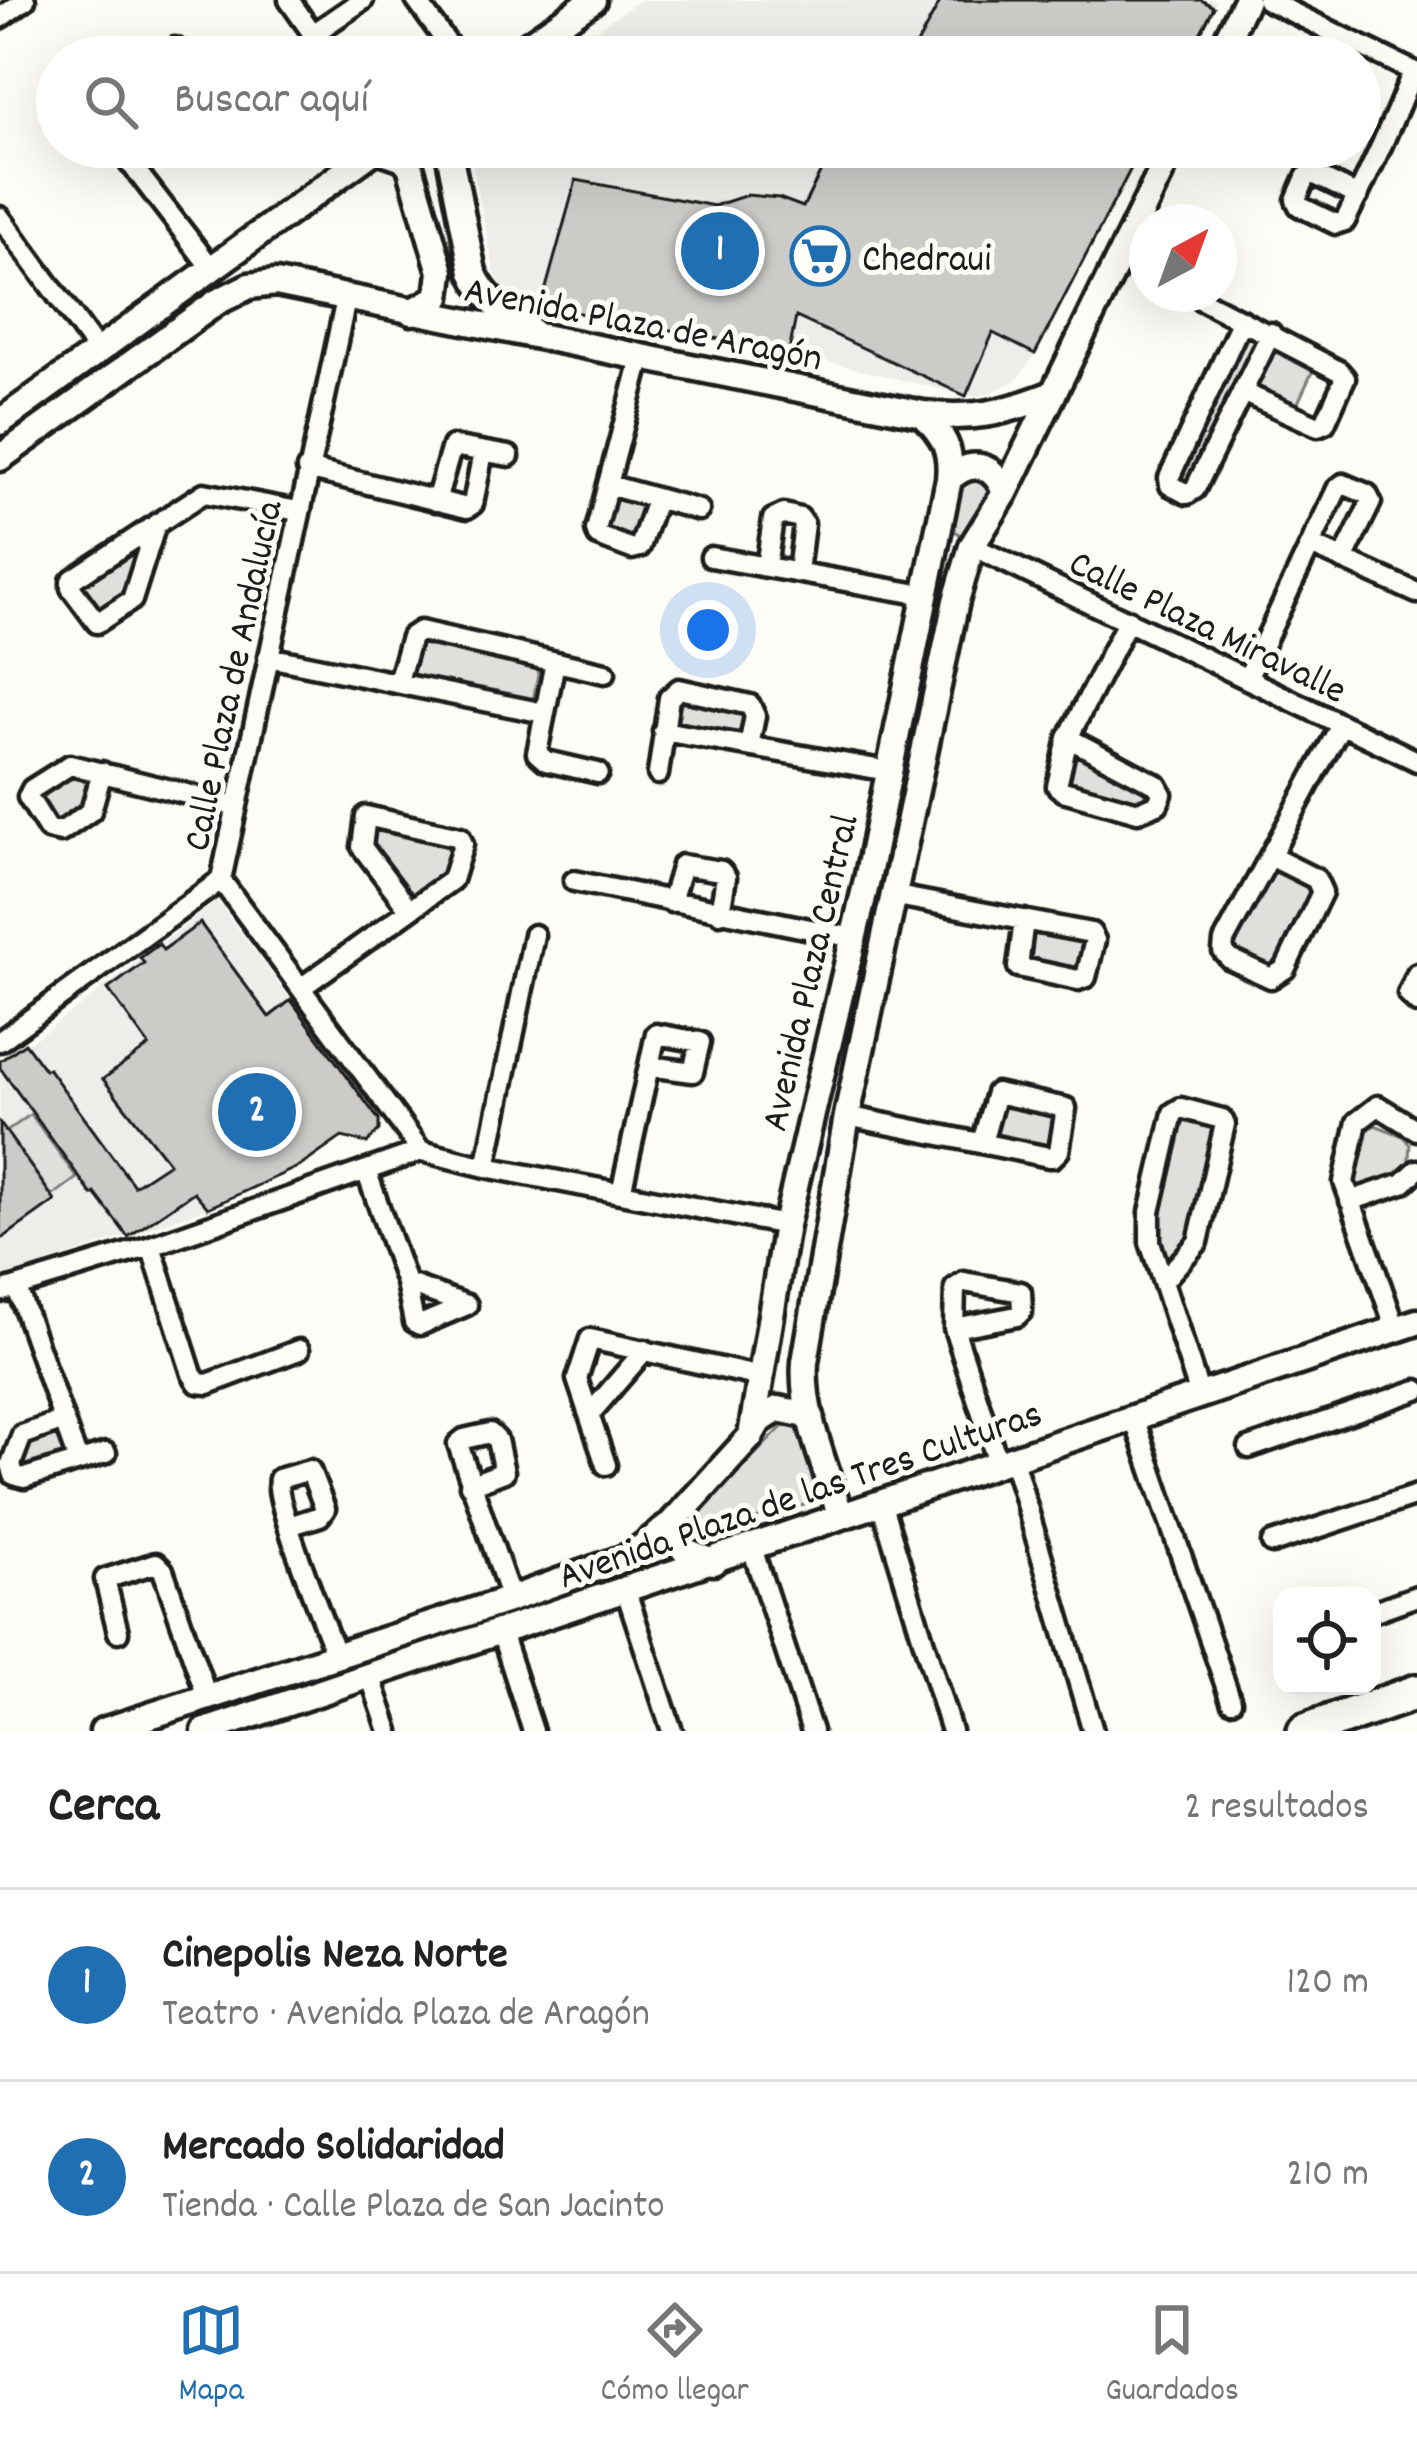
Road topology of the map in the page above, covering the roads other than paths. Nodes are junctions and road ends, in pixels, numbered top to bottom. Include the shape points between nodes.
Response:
1 (25, 0) edge
2 (289, 0) edge
3 (363, 0) edge
4 (416, 0) edge
5 (1246, 0) edge
6 (1268, 0) edge
7 (589, 1) edge
8 (0, 18) edge
9 (442, 36) edge
10 (540, 36) edge
11 (1228, 36) edge
12 (1342, 36) edge
13 (1381, 55) edge
14 (1415, 72) edge
15 (1381, 146) edge
16 (134, 168) edge
17 (351, 168) edge
18 (411, 168) edge
19 (452, 168) edge
20 (1162, 168) edge
21 (1371, 168) edge
22 (1358, 196) dead end
23 (0, 218) edge
24 (260, 235) junction
25 (19, 244) junction
26 (0, 257) edge
27 (1117, 257) junction
28 (1129, 263) edge
29 (212, 269) junction
30 (276, 283) junction
31 (347, 295) junction
32 (412, 312) junction
33 (1226, 312) edge
34 (1242, 320) junction
35 (1270, 333) junction
36 (536, 336) junction
37 (97, 350) junction
38 (642, 355) junction
39 (1242, 392) junction
40 (1050, 395) junction
41 (923, 415) junction
42 (0, 422) edge
43 (483, 452) junction
44 (509, 456) dead end
45 (0, 458) edge
46 (307, 469) junction
47 (949, 479) junction
48 (608, 485) junction
49 (1005, 494) junction
50 (656, 500) junction
51 (436, 501) junction
52 (298, 511) junction
53 (699, 511) dead end
54 (156, 524) junction
55 (939, 530) junction
56 (1311, 545) junction
57 (972, 546) junction
58 (711, 557) dead end
59 (1343, 560) junction
60 (766, 567) junction
61 (798, 572) junction
62 (1417, 593) edge
63 (924, 595) junction
64 (1128, 620) junction
65 (268, 657) junction
66 (556, 662) junction
67 (605, 673) dead end
68 (1247, 679) junction
69 (398, 681) junction
70 (544, 713) junction
71 (1341, 725) junction
72 (663, 731) junction
73 (1068, 738) junction
74 (749, 746) junction
75 (1417, 761) edge
76 (888, 771) junction
77 (102, 772) dead end
78 (598, 773) dead end
79 (658, 774) dead end
80 (236, 806) junction
81 (1270, 856) junction
82 (221, 880) junction
83 (574, 880) dead end
84 (892, 895) junction
85 (671, 902) junction
86 (409, 909) junction
87 (720, 913) junction
88 (1024, 920) junction
89 (534, 935) dead end
90 (854, 938) junction
91 (1417, 974) edge
92 (302, 987) junction
93 (1417, 1003) edge
94 (0, 1041) edge
95 (649, 1066) dead end
96 (847, 1116) junction
97 (1417, 1130) edge
98 (982, 1143) junction
99 (421, 1151) junction
100 (487, 1167) junction
101 (1417, 1170) edge
102 (367, 1172) junction
103 (621, 1193) junction
104 (1350, 1202) junction
105 (786, 1225) junction
106 (151, 1246) junction
107 (1165, 1279) junction
108 (406, 1283) dead end
109 (9, 1290) edge
110 (1407, 1326) edge
111 (954, 1328) dead end
112 (299, 1350) dead end
113 (645, 1350) junction
114 (761, 1377) junction
115 (1417, 1390) edge
116 (1200, 1395) junction
117 (589, 1415) junction
118 (811, 1415) junction
119 (1132, 1415) junction
120 (64, 1420) junction
121 (751, 1436) junction
122 (1249, 1448) dead end
123 (106, 1453) dead end
124 (1005, 1459) junction
125 (78, 1461) junction
126 (606, 1465) dead end
127 (470, 1485) dead end
128 (1417, 1495) edge
129 (880, 1502) junction
130 (840, 1514) junction
131 (290, 1526) dead end
132 (669, 1526) junction
133 (1272, 1543) dead end
134 (752, 1548) junction
135 (713, 1562) junction
136 (626, 1591) junction
137 (1417, 1596) edge
138 (511, 1599) junction
139 (1381, 1609) edge
140 (118, 1632) dead end
141 (501, 1632) junction
142 (337, 1656) junction
143 (370, 1676) junction
144 (1417, 1692) edge
145 (207, 1697) junction
146 (1231, 1701) dead end
147 (251, 1724) edge
148 (103, 1731) edge
149 (205, 1731) edge
150 (389, 1731) edge
151 (533, 1731) edge
152 (672, 1731) edge
153 (812, 1731) edge
154 (951, 1731) edge
155 (1093, 1731) edge
156 (1305, 1731) edge

1 - 8 street
2 - 3 street via 313,34
4 - 9 street
5 - 11 street
6 - 12 street
7 - 10 street
13 - 14 street
14 - 15 street
16 - 29 street
17 - 24 street
18 - 32 street via 441,272 438,297
19 - 36 street via 480,288
20 - 27 street
21 - 22 street
23 - 25 street
24 - 29 street
24 - 30 street via 256,263
25 - 26 street
25 - 37 street
27 - 28 street
27 - 40 street
29 - 37 street
30 - 31 street, Avenida Plaza de Aragón
30 - 45 street, Avenida Plaza de Aragón via 217,302
31 - 32 street, Avenida Plaza de Aragón
31 - 46 street, Calle Plaza de Andalucía
32 - 36 street, Avenida Plaza de Aragón
33 - 34 street
34 - 35 street
34 - 39 street via 1169,478 1172,487 1195,489
35 - 39 street
35 - 39 street via 1345,381 1318,426
36 - 38 street, Avenida Plaza de Aragón
37 - 42 street
38 - 41 street, Avenida Plaza de Aragón
38 - 48 street
40 - 41 street, Avenida Plaza de Aragón via 1005,412
40 - 49 street, Avenida Plaza Central
41 - 47 street, Avenida Plaza Central via 952,454
43 - 44 street
43 - 51 street via 449,449
43 - 51 street via 472,507
46 - 51 street
46 - 52 street, Calle Plaza de Andalucía
47 - 49 street via 963,466 982,465
47 - 55 street, Avenida Plaza Central
48 - 50 street
48 - 50 street via 596,530 604,542 640,547
49 - 57 street, Avenida Plaza Central
50 - 53 street
52 - 54 street via 207,491
52 - 65 street, Calle Plaza de Andalucía
54 - 54 street via 71,581 97,623 132,599
55 - 57 street via 952,547
55 - 63 street, Avenida Plaza Central
56 - 59 street
56 - 59 street via 1341,484 1370,499
56 - 68 street
57 - 64 street, Calle Plaza Miravalle
57 - 84 street, Avenida Plaza Central
58 - 60 street
59 - 62 street
60 - 61 street
60 - 61 street via 773,520 784,514 804,524
61 - 63 street
63 - 76 street, Avenida Plaza Central
64 - 68 street, Calle Plaza Miravalle
64 - 73 street
65 - 69 street
65 - 80 street, Calle Plaza de Andalucía
66 - 67 street
66 - 69 street via 420,631
66 - 70 street
68 - 71 street, Calle Plaza Miravalle
69 - 70 street
70 - 78 street via 538,757
71 - 75 street, Calle Plaza Miravalle
71 - 81 street
72 - 74 street
72 - 74 street via 669,698 682,689 754,708
72 - 79 street
73 - 73 street via 1060,790 1138,812 1158,804 1157,785
74 - 76 street
76 - 90 street, Avenida Plaza Central
77 - 80 street
80 - 82 street, Calle Plaza de Andalucía
81 - 81 street via 1223,951 1271,978 1285,969 1322,892 1316,879
82 - 92 street, Calle Plaza de Andalucía
82 - 94 street
83 - 85 street
84 - 88 street
84 - 96 street, Avenida Plaza Central
85 - 87 street
85 - 87 street via 682,865 723,872
86 - 86 street via 362,847 366,816 462,839 452,880
86 - 92 street
87 - 90 street
88 - 88 street via 1018,967 1086,977 1091,933
89 - 100 street
90 - 105 street, Avenida Plaza Central
91 - 93 street via 1408,994
92 - 99 street, Calle Plaza de Andalucía
95 - 103 street
96 - 98 street
96 - 118 street, Avenida Plaza Central via 805,1362
97 - 104 street via 1378,1106 1364,1113 1344,1182
98 - 98 street via 996,1093 1066,1108 1055,1156
99 - 100 street
99 - 102 street
100 - 103 street
101 - 104 street
102 - 106 street
102 - 108 street
103 - 105 street
104 - 110 street via 1387,1304
105 - 114 street, Avenida Plaza Central
106 - 109 street
106 - 112 street via 198,1383
107 - 107 street via 1150,1241 1150,1212 1173,1113 1181,1108 1225,1124 1198,1242
107 - 116 street
109 - 120 street
110 - 116 street, Avenida Plaza de las Tres Culturas
111 - 124 street via 989,1435
113 - 114 street
113 - 117 street
113 - 117 street via 587,1342 577,1378
114 - 121 street, Avenida Plaza Central
115 - 122 street
116 - 119 street, Avenida Plaza de las Tres Culturas
117 - 126 street
118 - 121 street via 778,1409
118 - 130 street, Avenida Plaza Central
119 - 124 street, Avenida Plaza de las Tres Culturas
119 - 146 street
120 - 125 street
120 - 125 street via 22,1435 11,1471 24,1478
121 - 132 street
123 - 125 street
124 - 129 street, Avenida Plaza de las Tres Culturas
124 - 155 street
127 - 138 street
128 - 133 street
129 - 130 street, Avenida Plaza de las Tres Culturas
129 - 154 street
130 - 134 street, Avenida Plaza de las Tres Culturas
131 - 142 street
132 - 135 street via 685,1550
132 - 138 street, Avenida Plaza de las Tres Culturas via 630,1556
134 - 135 street, Avenida Plaza de las Tres Culturas
134 - 153 street
135 - 136 street, Avenida Plaza de las Tres Culturas
136 - 141 street, Avenida Plaza de las Tres Culturas
136 - 152 street
137 - 139 street
138 - 142 street, Avenida Plaza de las Tres Culturas
140 - 145 street via 105,1579 156,1563
141 - 143 street, Avenida Plaza de las Tres Culturas
141 - 151 street
142 - 145 street, Avenida Plaza de las Tres Culturas
143 - 147 street, Avenida Plaza de las Tres Culturas
143 - 150 street
144 - 156 highway
145 - 148 street, Avenida Plaza de las Tres Culturas
147 - 149 street, Avenida Plaza de las Tres Culturas

